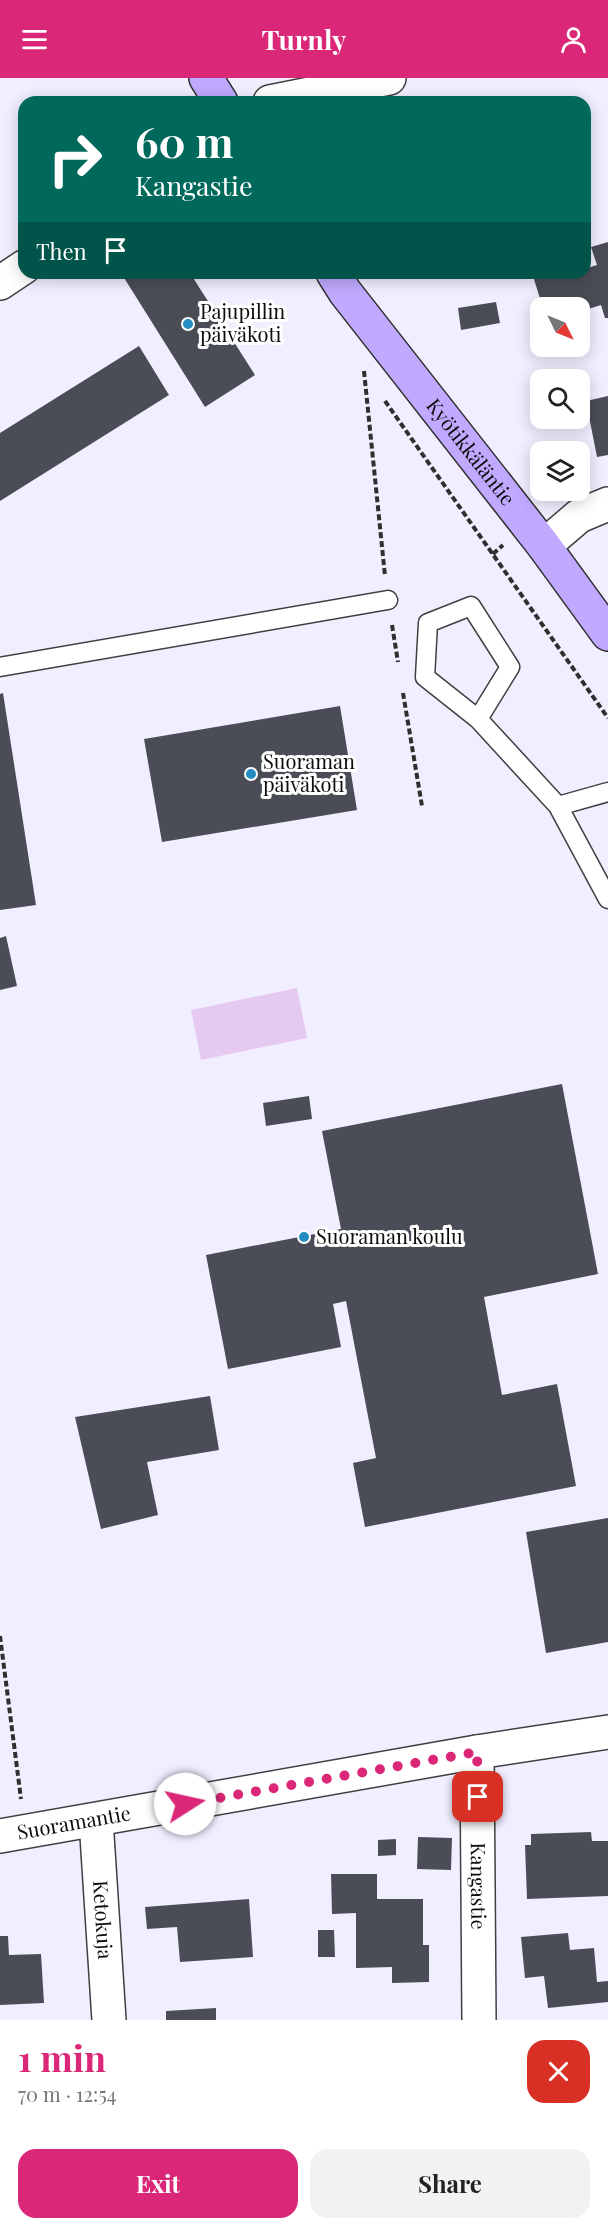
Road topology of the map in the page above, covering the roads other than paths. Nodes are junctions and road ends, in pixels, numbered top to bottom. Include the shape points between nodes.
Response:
1 (206, 78) edge
2 (389, 78) edge
3 (217, 96) edge
4 (300, 96) edge
5 (18, 271) edge
6 (337, 279) edge
7 (0, 283) edge
8 (608, 504) edge
9 (544, 546) junction
10 (388, 600) dead end
11 (608, 634) edge
12 (0, 667) edge
13 (478, 719) junction
14 (608, 792) edge
15 (558, 806) junction
16 (608, 899) edge
17 (608, 1732) edge
18 (477, 1752) junction
19 (96, 1820) junction
20 (12, 1834) edge
21 (109, 2020) edge
22 (479, 2020) edge

1 - 3 main road
2 - 4 street
5 - 7 street
6 - 9 main road, Kyötikkäläntie
8 - 9 street via 579,516
9 - 11 main road, Kyötikkäläntie
10 - 12 lane
13 - 13 lane via 425,677 428,622 471,606 510,667
13 - 15 lane
14 - 15 lane
15 - 16 lane
17 - 18 street, Suoramantie
18 - 19 street, Suoramantie
18 - 22 street, Kangastie
19 - 20 street, Suoramantie
19 - 21 street, Ketokuja

